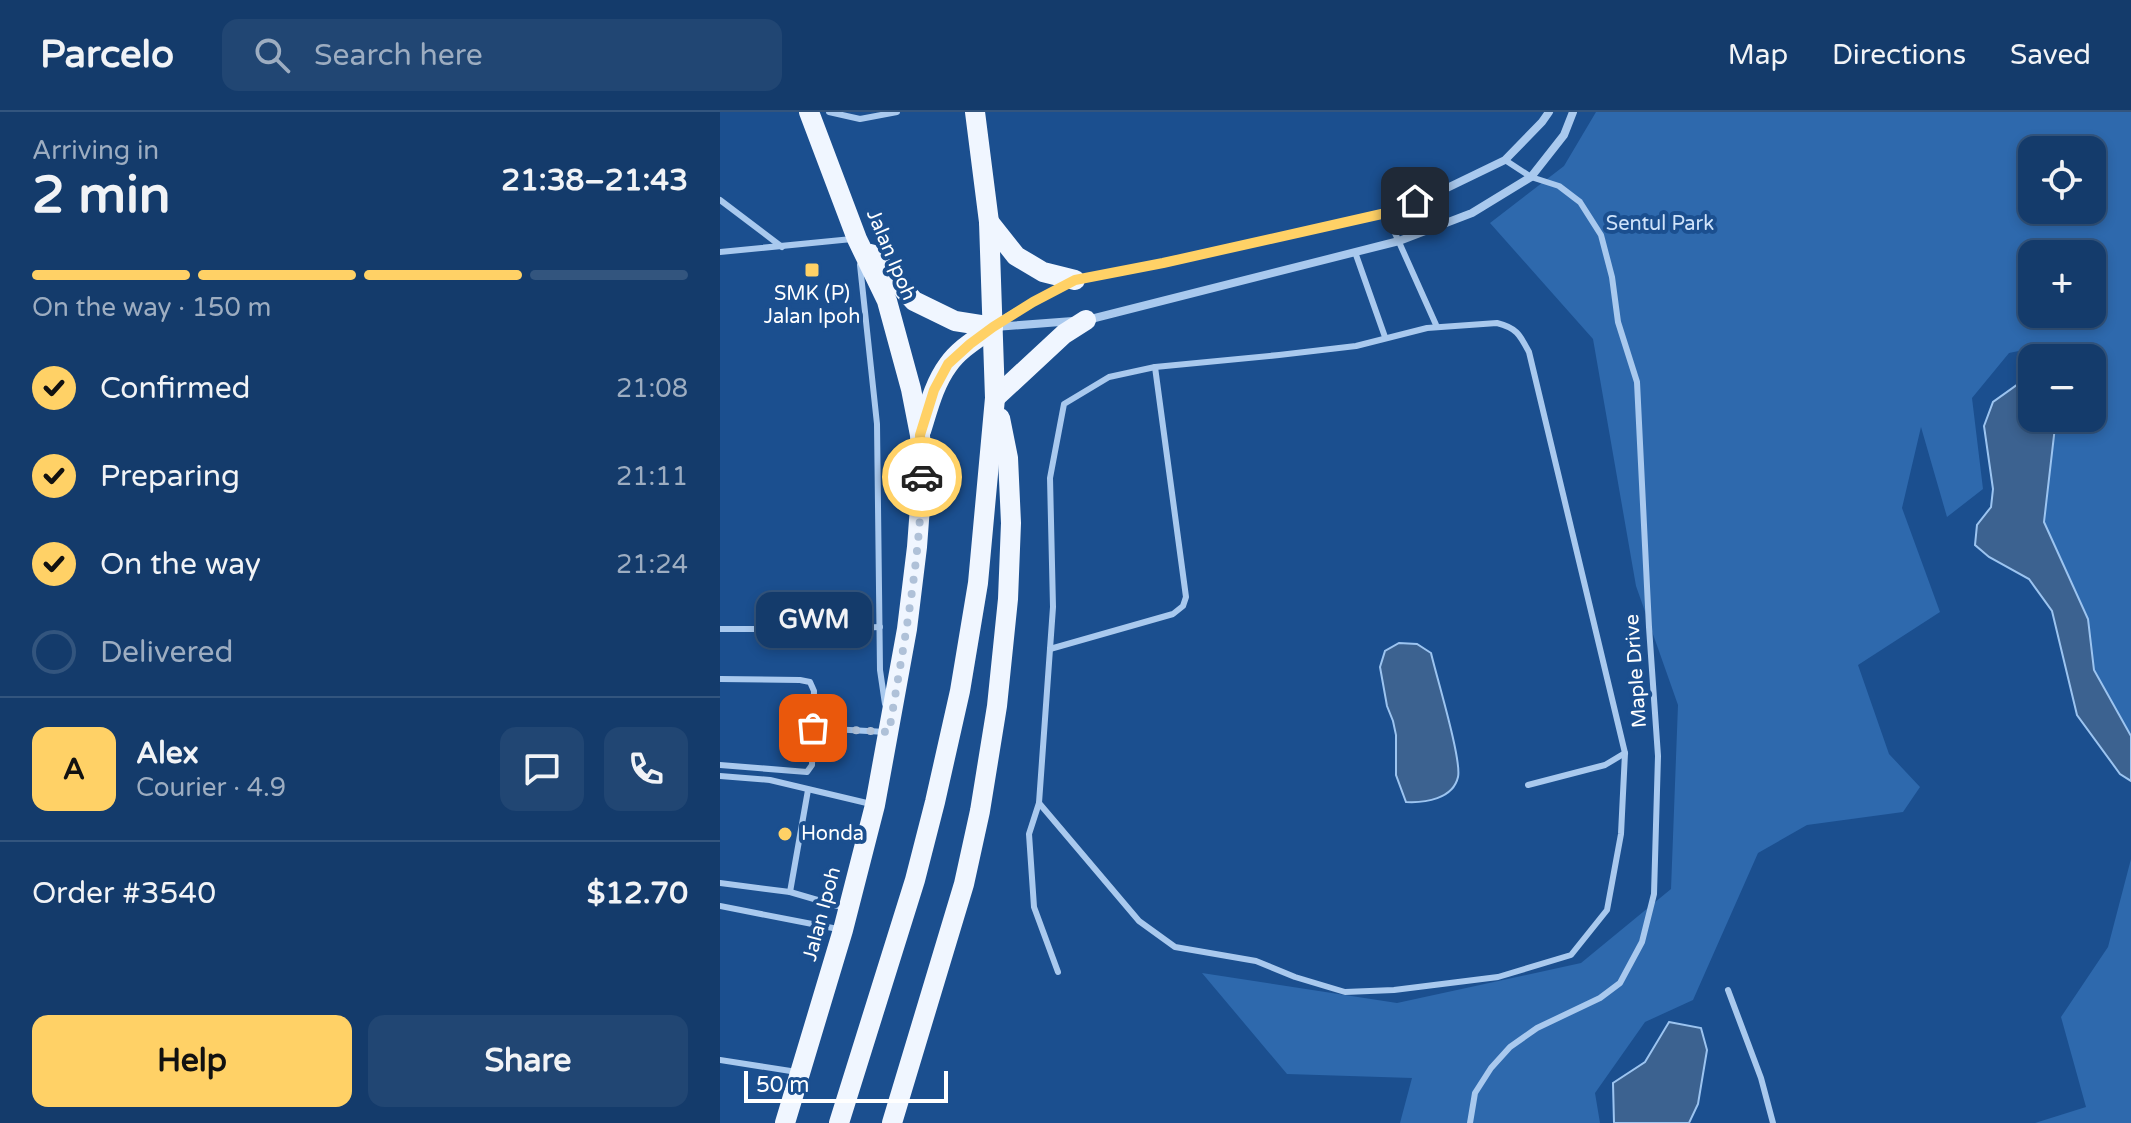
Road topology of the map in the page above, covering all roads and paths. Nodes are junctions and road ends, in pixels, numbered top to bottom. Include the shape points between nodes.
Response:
1 (809, 112) edge
2 (829, 112) edge
3 (897, 112) edge
4 (975, 112) edge
5 (1549, 112) edge
6 (1573, 112) edge
7 (1505, 160) junction
8 (1531, 177) junction
9 (720, 200) edge
10 (1386, 213) junction
11 (989, 222) junction
12 (857, 239) junction
13 (1399, 241) junction
14 (782, 247) junction
15 (720, 252) edge
16 (1355, 252) junction
17 (1075, 280) junction
18 (1086, 320) junction
19 (993, 327) junction
20 (1437, 327) junction
21 (1385, 337) junction
22 (1155, 367) junction
23 (995, 398) junction
24 (920, 435) junction
25 (880, 627) junction
26 (720, 629) edge
27 (1050, 649) junction
28 (720, 679) edge
29 (813, 728) junction
30 (889, 732) junction
31 (1625, 753) junction
32 (720, 765) edge
33 (720, 776) edge
34 (1528, 785) dead end
35 (808, 790) junction
36 (1039, 803) junction
37 (875, 805) junction
38 (720, 883) edge
39 (790, 892) junction
40 (720, 906) edge
41 (849, 909) junction
42 (843, 930) junction
43 (1058, 972) dead end
44 (1728, 990) dead end
45 (720, 1060) edge
46 (801, 1072) junction
47 (785, 1123) edge
48 (839, 1123) edge
49 (892, 1123) edge
50 (1470, 1123) edge
51 (1773, 1123) edge

1 - 12 main road, Jalan Ipoh
2 - 3 lane via 860,119
4 - 11 main road
5 - 7 street
6 - 8 street via 1564,135
7 - 8 lane, Maple Drive
7 - 10 street
8 - 13 street via 1472,213
8 - 50 lane, Maple Drive via 1559,186 1580,202 1601,235 1618,322 1637,382 1658,756 1654,894 1642,942 1620,983 1510,1047 1475,1093
9 - 14 lane
10 - 13 lane
10 - 17 street
11 - 17 main road via 1016,256 1043,272
11 - 19 main road
12 - 14 lane
12 - 19 main road via 914,301 955,321
12 - 24 main road, Jalan Ipoh via 887,301
12 - 25 lane via 877,424
13 - 16 street
13 - 20 lane
14 - 15 lane
16 - 18 street
16 - 21 lane
17 - 19 street
18 - 19 street
18 - 23 main road
19 - 23 main road
19 - 24 main road via 948,364
20 - 21 lane
20 - 31 lane via 1497,323 1521,336 1529,352
21 - 22 lane via 1341,348
22 - 27 lane via 1109,377 1064,404 1050,478
22 - 27 lane via 1186,597 1183,606 1173,614
23 - 48 main road via 978,583 960,691 915,880
23 - 49 main road via 1008,458 1011,523 997,706 964,884
24 - 30 main road, Jalan Ipoh via 917,547
25 - 26 lane
25 - 30 lane
27 - 36 lane
28 - 29 lane via 810,682
29 - 30 lane
29 - 32 lane via 812,765 807,772
30 - 37 main road, Jalan Ipoh
31 - 34 lane via 1605,765
31 - 36 lane via 1621,834 1607,910 1571,955 1498,977 1394,990 1345,992 1256,961 1175,947 1139,921
33 - 35 lane
35 - 37 lane
35 - 39 lane
36 - 43 lane via 1029,834 1034,907
37 - 41 main road, Jalan Ipoh
38 - 39 lane
39 - 41 lane
40 - 42 lane
41 - 42 main road, Jalan Ipoh
42 - 46 main road, Jalan Ipoh
44 - 51 lane
45 - 46 lane
46 - 47 main road, Jalan Ipoh

